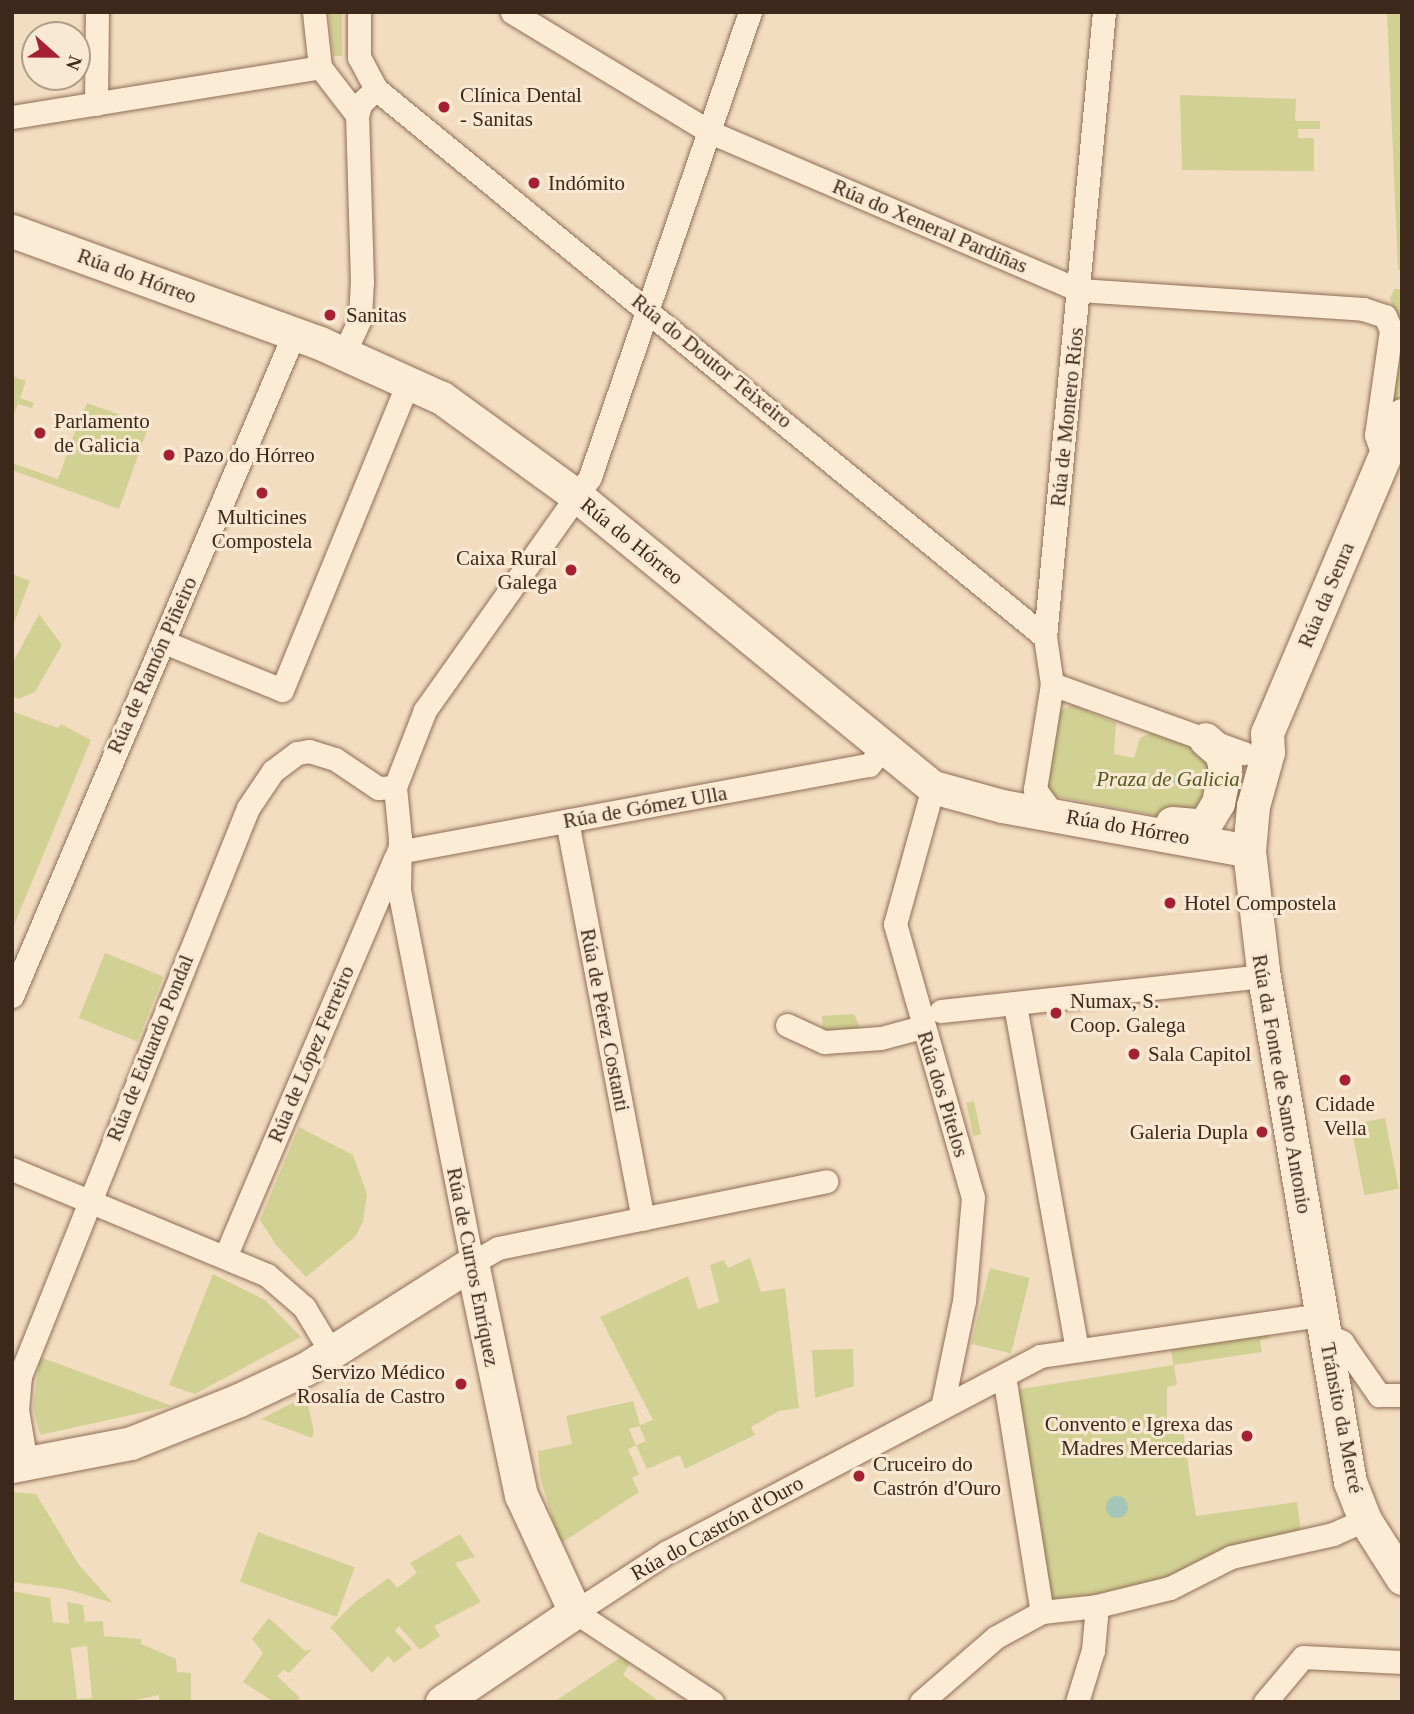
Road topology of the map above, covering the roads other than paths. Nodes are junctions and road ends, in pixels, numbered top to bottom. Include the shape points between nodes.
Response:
1 (97, 12) edge
2 (314, 12) edge
3 (359, 12) edge
4 (512, 12) edge
5 (750, 12) edge
6 (1104, 12) edge
7 (320, 67) junction
8 (376, 89) junction
9 (96, 104) junction
10 (357, 115) junction
11 (12, 117) edge
12 (710, 132) junction
13 (12, 231) edge
14 (1079, 290) junction
15 (648, 309) junction
16 (294, 334) junction
17 (344, 353) junction
18 (409, 380) junction
19 (1402, 415) edge
20 (1393, 455) edge
21 (576, 496) junction
22 (1045, 637) junction
23 (164, 642) junction
24 (1052, 684) junction
25 (1205, 739) junction
26 (1256, 743) junction
27 (884, 747) junction
28 (395, 787) junction
29 (933, 787) junction
30 (1055, 814) junction
31 (567, 821) junction
32 (1242, 834) junction
33 (398, 852) junction
34 (374, 906) junction
35 (401, 912) junction
36 (1264, 976) junction
37 (12, 996) edge
38 (1015, 1005) junction
39 (940, 1011) dead end
40 (787, 1025) dead end
41 (922, 1027) junction
42 (12, 1169) edge
43 (826, 1181) dead end
44 (88, 1201) junction
45 (643, 1219) junction
46 (225, 1257) junction
47 (472, 1263) junction
48 (1324, 1324) junction
49 (1077, 1349) junction
50 (331, 1352) junction
51 (1004, 1376) junction
52 (1402, 1395) edge
53 (942, 1406) junction
54 (19, 1465) edge
55 (1364, 1520) junction
56 (1402, 1578) edge
57 (1097, 1606) junction
58 (575, 1612) junction
59 (1042, 1612) junction
60 (1402, 1662) edge
61 (442, 1702) edge
62 (712, 1702) edge
63 (921, 1702) edge
64 (1077, 1702) edge
65 (1265, 1702) edge

1 - 9 street
2 - 7 street
3 - 8 street via 359,57
4 - 12 street, Rúa do Xeneral Pardiñas
5 - 12 street
6 - 14 street, Rúa de Montero Ríos
7 - 9 street
7 - 10 street
8 - 10 street via 361,103
8 - 15 street, Rúa do Doutor Teixeiro
9 - 11 street
10 - 17 street via 360,306
12 - 14 street, Rúa do Xeneral Pardiñas
12 - 15 street
13 - 16 street, Rúa do Hórreo
14 - 20 street, Rúa do Xeneral Pardiñas via 1363,309 1385,316 1391,330 1376,435
14 - 22 street, Rúa de Montero Ríos
15 - 21 street via 590,477
15 - 22 street, Rúa do Doutor Teixeiro
16 - 17 street, Rúa do Hórreo
16 - 23 street, Rúa de Ramón Piñeiro
17 - 18 street, Rúa do Hórreo
18 - 21 street, Rúa do Hórreo via 442,398
18 - 23 street via 282,690
19 - 20 street, Rúa da Senra
20 - 26 street, Rúa da Senra
21 - 27 street, Rúa do Hórreo
21 - 28 street via 425,710
22 - 24 street, Rúa de Montero Ríos
23 - 37 street, Rúa de Ramón Piñeiro via 112,753
24 - 25 street
24 - 30 street, Rúa de Montero Ríos via 1035,789
25 - 26 street
25 - 30 street via 1221,753 1225,768 1218,803 1204,826 1068,804
26 - 32 street, Rúa da Senra via 1236,801
27 - 29 street, Rúa do Hórreo
27 - 31 street, Rúa de Gómez Ulla via 869,765
28 - 33 street, Rúa de Curros Enríquez
28 - 44 street, Rúa de Eduardo Pondal via 378,788 335,759 310,751 287,759 259,788
29 - 30 street, Rúa do Hórreo
29 - 41 street, Rúa dos Pitelos via 895,924
30 - 32 street, Rúa do Hórreo
31 - 33 street, Rúa de Gómez Ulla
31 - 45 street, Rúa de Pérez Costanti
32 - 36 street, Rúa da Fonte de Santo Antonio
33 - 34 street, Rúa de López Ferreiro
33 - 35 street, Rúa de Curros Enríquez
34 - 35 street via 388,904
34 - 46 street, Rúa de López Ferreiro
35 - 47 street, Rúa de Curros Enríquez
36 - 38 street
36 - 48 street, Rúa da Fonte de Santo Antonio
38 - 39 street
38 - 49 street
40 - 41 street via 824,1042 881,1038
41 - 53 street, Rúa dos Pitelos via 973,1197 964,1301
42 - 44 street
43 - 45 street
44 - 46 street
44 - 54 street, Rúa de Eduardo Pondal via 20,1376
45 - 47 street via 498,1248
46 - 50 street via 267,1275 287,1290 304,1307
47 - 50 street
47 - 58 street, Rúa de Curros Enríquez via 521,1494
48 - 49 street, Rúa do Castrón d'Ouro
48 - 52 street via 1378,1395
48 - 55 street, Tránsito da Mercé via 1350,1482
49 - 51 street, Rúa do Castrón d'Ouro via 1040,1356
50 - 54 street via 239,1400 131,1443
51 - 53 street, Rúa do Castrón d'Ouro
51 - 59 street
53 - 58 street, Rúa do Castrón d'Ouro via 667,1552
55 - 56 street, Tránsito da Mercé
55 - 57 street via 1334,1534 1231,1557 1170,1588
57 - 59 street
57 - 64 street via 1093,1650
58 - 61 street, Rúa do Castrón d'Ouro
58 - 62 street
59 - 63 street via 996,1637
60 - 65 street via 1303,1657

